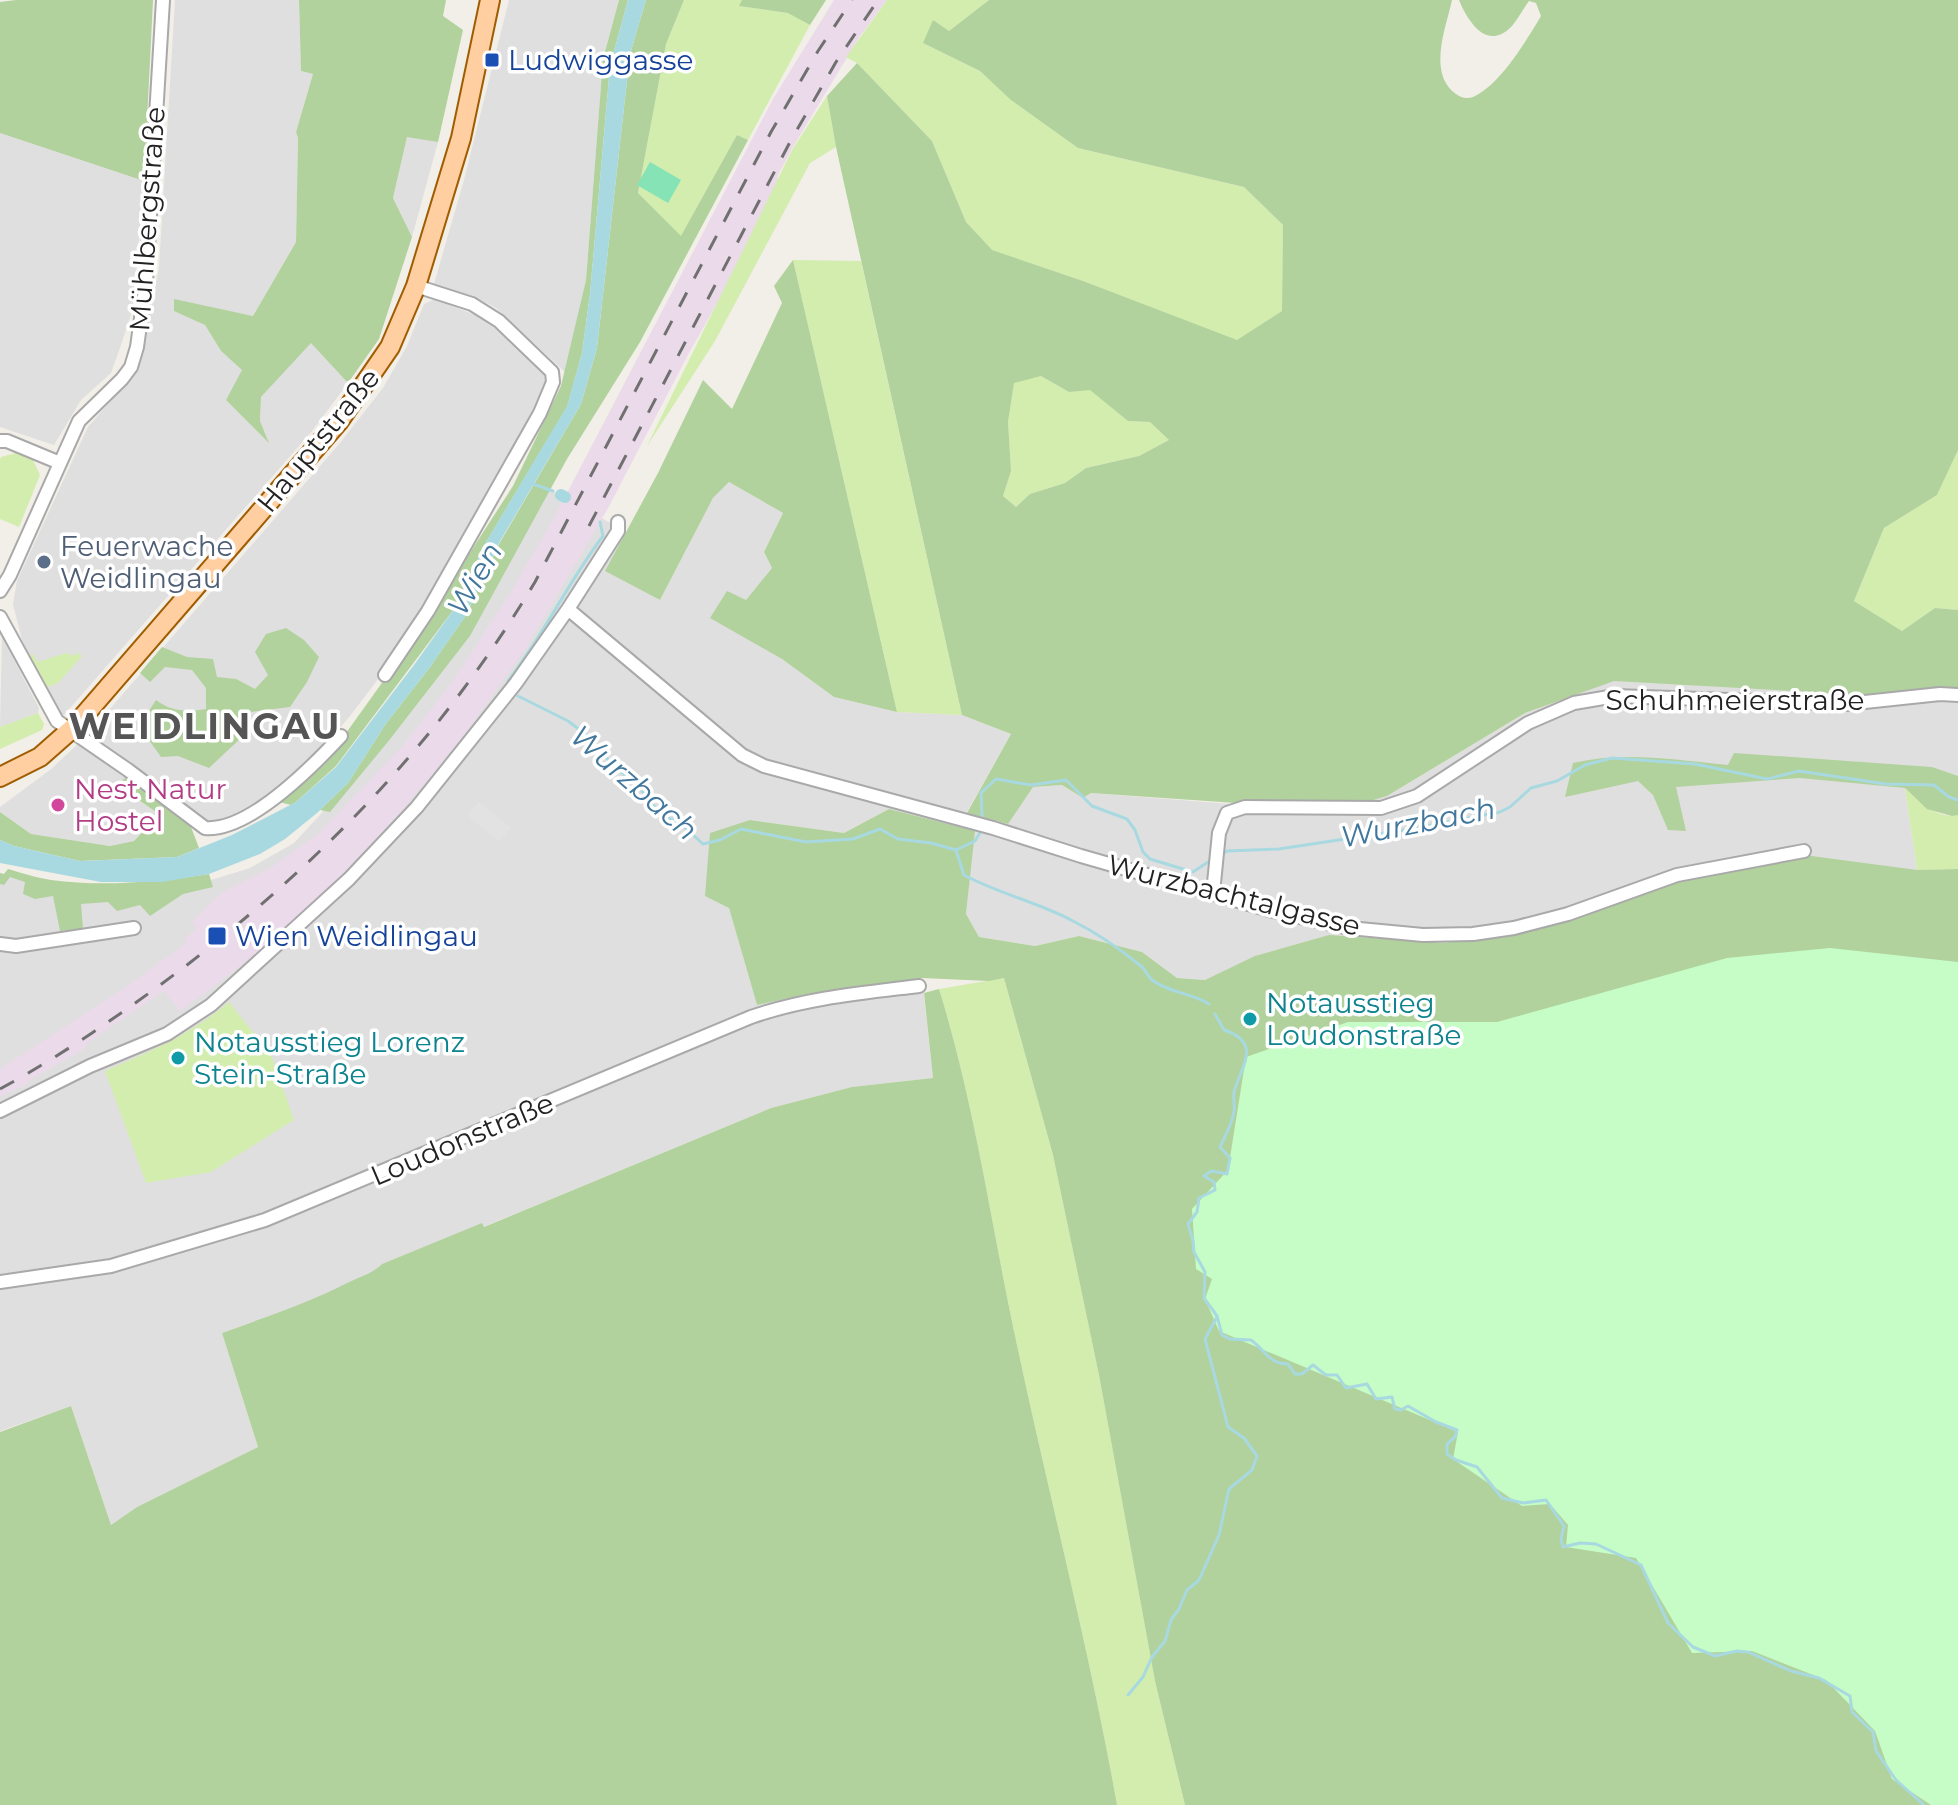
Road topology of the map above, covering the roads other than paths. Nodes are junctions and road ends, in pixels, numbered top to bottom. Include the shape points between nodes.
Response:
1 (163, 0) edge
2 (490, 0) edge
3 (416, 286) junction
4 (0, 441) edge
5 (60, 463) junction
6 (618, 522) dead end
7 (0, 591) edge
8 (568, 609) junction
9 (1, 624) edge
10 (385, 675) dead end
11 (1958, 695) edge
12 (69, 731) junction
13 (341, 736) dead end
14 (0, 777) edge
15 (1804, 851) dead end
16 (1213, 893) junction
17 (134, 928) dead end
18 (0, 944) edge
19 (919, 986) dead end
20 (0, 1111) edge
21 (0, 1282) edge

1 - 5 street, Mühlbergstraße via 146,282 137,347 122,379 79,421
2 - 3 main road, Hauptstraße via 461,138
3 - 10 street via 472,304 499,321 552,372 553,382 428,611
3 - 12 main road, Hauptstraße via 390,347 339,421
4 - 5 street
5 - 7 street, Mühlbergstraße
6 - 8 street via 618,531
8 - 16 street, Wurzbachtalgasse via 742,755 764,766
8 - 20 street via 417,807 359,869 224,993 167,1034
9 - 12 street via 51,713
11 - 16 street, Schuhmeierstraße via 1846,704 1615,696 1574,703 1528,723 1417,796 1381,808 1245,807 1227,813 1219,833
12 - 13 street via 212,829 269,802 309,771
12 - 14 main road, Hauptstraße via 40,757
15 - 16 street, Wurzbachtalgasse via 1677,875 1541,922 1473,934 1349,928
17 - 18 street
19 - 21 street, Loudonstraße via 784,1006 265,1220 111,1266

